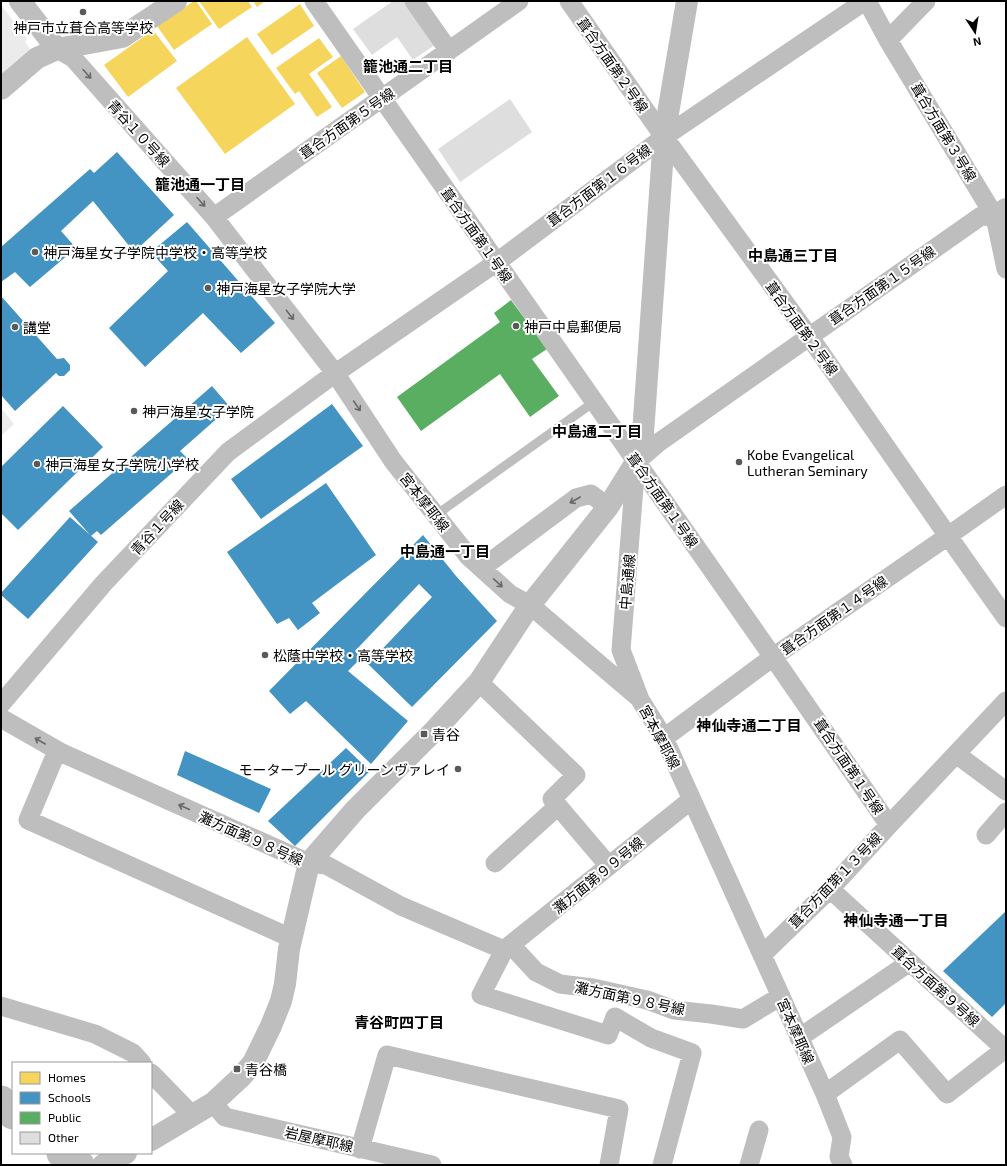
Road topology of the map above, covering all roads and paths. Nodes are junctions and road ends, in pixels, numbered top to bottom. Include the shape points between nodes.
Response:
1 (20, 1) edge
2 (176, 1) edge
3 (314, 1) edge
4 (414, 1) edge
5 (519, 1) edge
6 (569, 1) edge
7 (687, 1) edge
8 (866, 1) edge
9 (926, 1) edge
10 (888, 40) junction
11 (57, 49) junction
12 (449, 50) junction
13 (1, 89) edge
14 (382, 98) junction
15 (664, 137) junction
16 (1000, 213) edge
17 (214, 217) junction
18 (497, 262) junction
19 (1006, 269) edge
20 (809, 336) junction
21 (335, 373) junction
22 (594, 402) junction
23 (636, 462) junction
24 (1006, 495) edge
25 (608, 507) junction
26 (436, 515) junction
27 (948, 536) junction
28 (482, 568) junction
29 (530, 605) junction
30 (1006, 618) edge
31 (774, 657) junction
32 (479, 682) junction
33 (639, 698) junction
34 (1006, 701) edge
35 (1, 704) edge
36 (1, 718) edge
37 (664, 738) junction
38 (58, 751) junction
39 (956, 754) junction
40 (1003, 782) edge
41 (691, 800) junction
42 (558, 806) junction
43 (1006, 812) edge
44 (889, 824) junction
45 (986, 835) dead end
46 (309, 863) junction
47 (495, 863) dead end
48 (610, 866) junction
49 (830, 889) junction
50 (291, 938) junction
51 (507, 948) junction
52 (762, 955) junction
53 (910, 962) junction
54 (781, 996) junction
55 (1, 1006) edge
56 (799, 1038) junction
57 (1006, 1049) edge
58 (141, 1062) edge
59 (152, 1074) edge
60 (825, 1094) junction
61 (213, 1103) junction
62 (192, 1115) junction
63 (759, 1130) dead end
64 (152, 1139) edge
65 (360, 1149) junction
66 (124, 1154) edge
67 (104, 1164) edge
68 (432, 1165) edge
69 (609, 1165) edge
70 (662, 1165) edge
71 (749, 1165) edge
72 (843, 1165) edge

1 - 11 street
2 - 11 street via 122,37
3 - 14 street, 葺合方面第１号線
4 - 12 street
5 - 12 street, 葺合方面第５号線
6 - 15 street, 葺合方面第２号線
7 - 15 street
8 - 10 street, 葺合方面第３号線
8 - 15 street, 葺合方面第１６号線
9 - 10 street
10 - 16 street, 葺合方面第３号線
11 - 13 street via 37,58
11 -> 17 street, 青谷１０号線 via 73,58
12 - 14 street, 葺合方面第５号線
14 - 17 street, 葺合方面第５号線
14 - 18 street, 葺合方面第１号線
15 - 18 street, 葺合方面第１６号線
15 - 20 street, 葺合方面第２号線
15 - 23 street via 643,433
16 - 19 street, 葺合方面第３号線
16 - 20 street, 葺合方面第１５号線 via 981,216
17 -> 21 street, 青谷１０号線
18 - 21 street, 葺合方面第１６号線
18 - 22 street, 葺合方面第１号線
20 - 23 street, 葺合方面第１５号線 via 658,443
20 - 27 street, 葺合方面第２号線
21 -> 26 street, 宮本摩耶線 via 393,461
21 - 35 street, 青谷１号線 via 228,452 104,583
22 - 23 street, 葺合方面第１号線
22 - 26 lane
23 - 25 street
23 - 31 street, 葺合方面第１号線
23 - 33 street, 中島通線 via 621,650
24 - 27 street, 葺合方面第１４号線
25 -> 28 street via 591,494 576,498
25 - 29 street
26 - 28 street, 宮本摩耶線 via 469,557
27 - 30 street, 葺合方面第２号線
27 - 31 street, 葺合方面第１４号線
28 -> 29 street, 宮本摩耶線 via 510,594
29 - 32 street
29 - 33 street, 宮本摩耶線
31 - 37 street, 葺合方面第１４号線
31 - 44 street, 葺合方面第１号線
32 - 42 street via 576,775 552,799
32 - 46 street via 355,810
33 - 37 street, 宮本摩耶線
34 - 39 street, 葺合方面第１３号線
38 -> 36 street, 灘方面第９８号線
37 - 41 street, 宮本摩耶線
46 -> 38 street, 灘方面第９８号線
38 - 50 street via 28,820
39 - 40 street
39 - 44 street, 葺合方面第１３号線
41 - 48 street, 灘方面第９９号線
41 - 52 street, 宮本摩耶線
42 - 47 street
42 - 48 street
43 - 45 street
44 - 49 street, 葺合方面第１３号線
46 - 50 street
46 - 51 street, 灘方面第９８号線 via 326,865 401,906
48 - 51 street, 灘方面第９９号線
49 - 52 street, 葺合方面第１３号線
49 - 53 street, 葺合方面第９号線
50 - 61 street via 285,984 271,1026 253,1063
51 - 54 street, 灘方面第９８号線 via 536,972 560,984 593,988 647,1000 674,1010 743,1019
51 - 70 street via 480,995 608,1035 615,1017 651,1038 692,1053
52 - 54 street, 宮本摩耶線
53 - 56 street
53 - 57 street, 葺合方面第９号線
54 - 56 street, 宮本摩耶線
55 - 58 street via 95,1034 133,1053
56 - 60 street, 宮本摩耶線
57 - 60 street via 947,1094 900,1040
59 - 62 street
60 - 72 street, 宮本摩耶線 via 842,1137 839,1157
61 - 62 street
61 - 65 street, 岩屋摩耶線 via 225,1117
62 - 64 street
63 - 71 street
65 - 68 street, 岩屋摩耶線
65 - 69 street via 387,1055 619,1109
66 - 67 street

